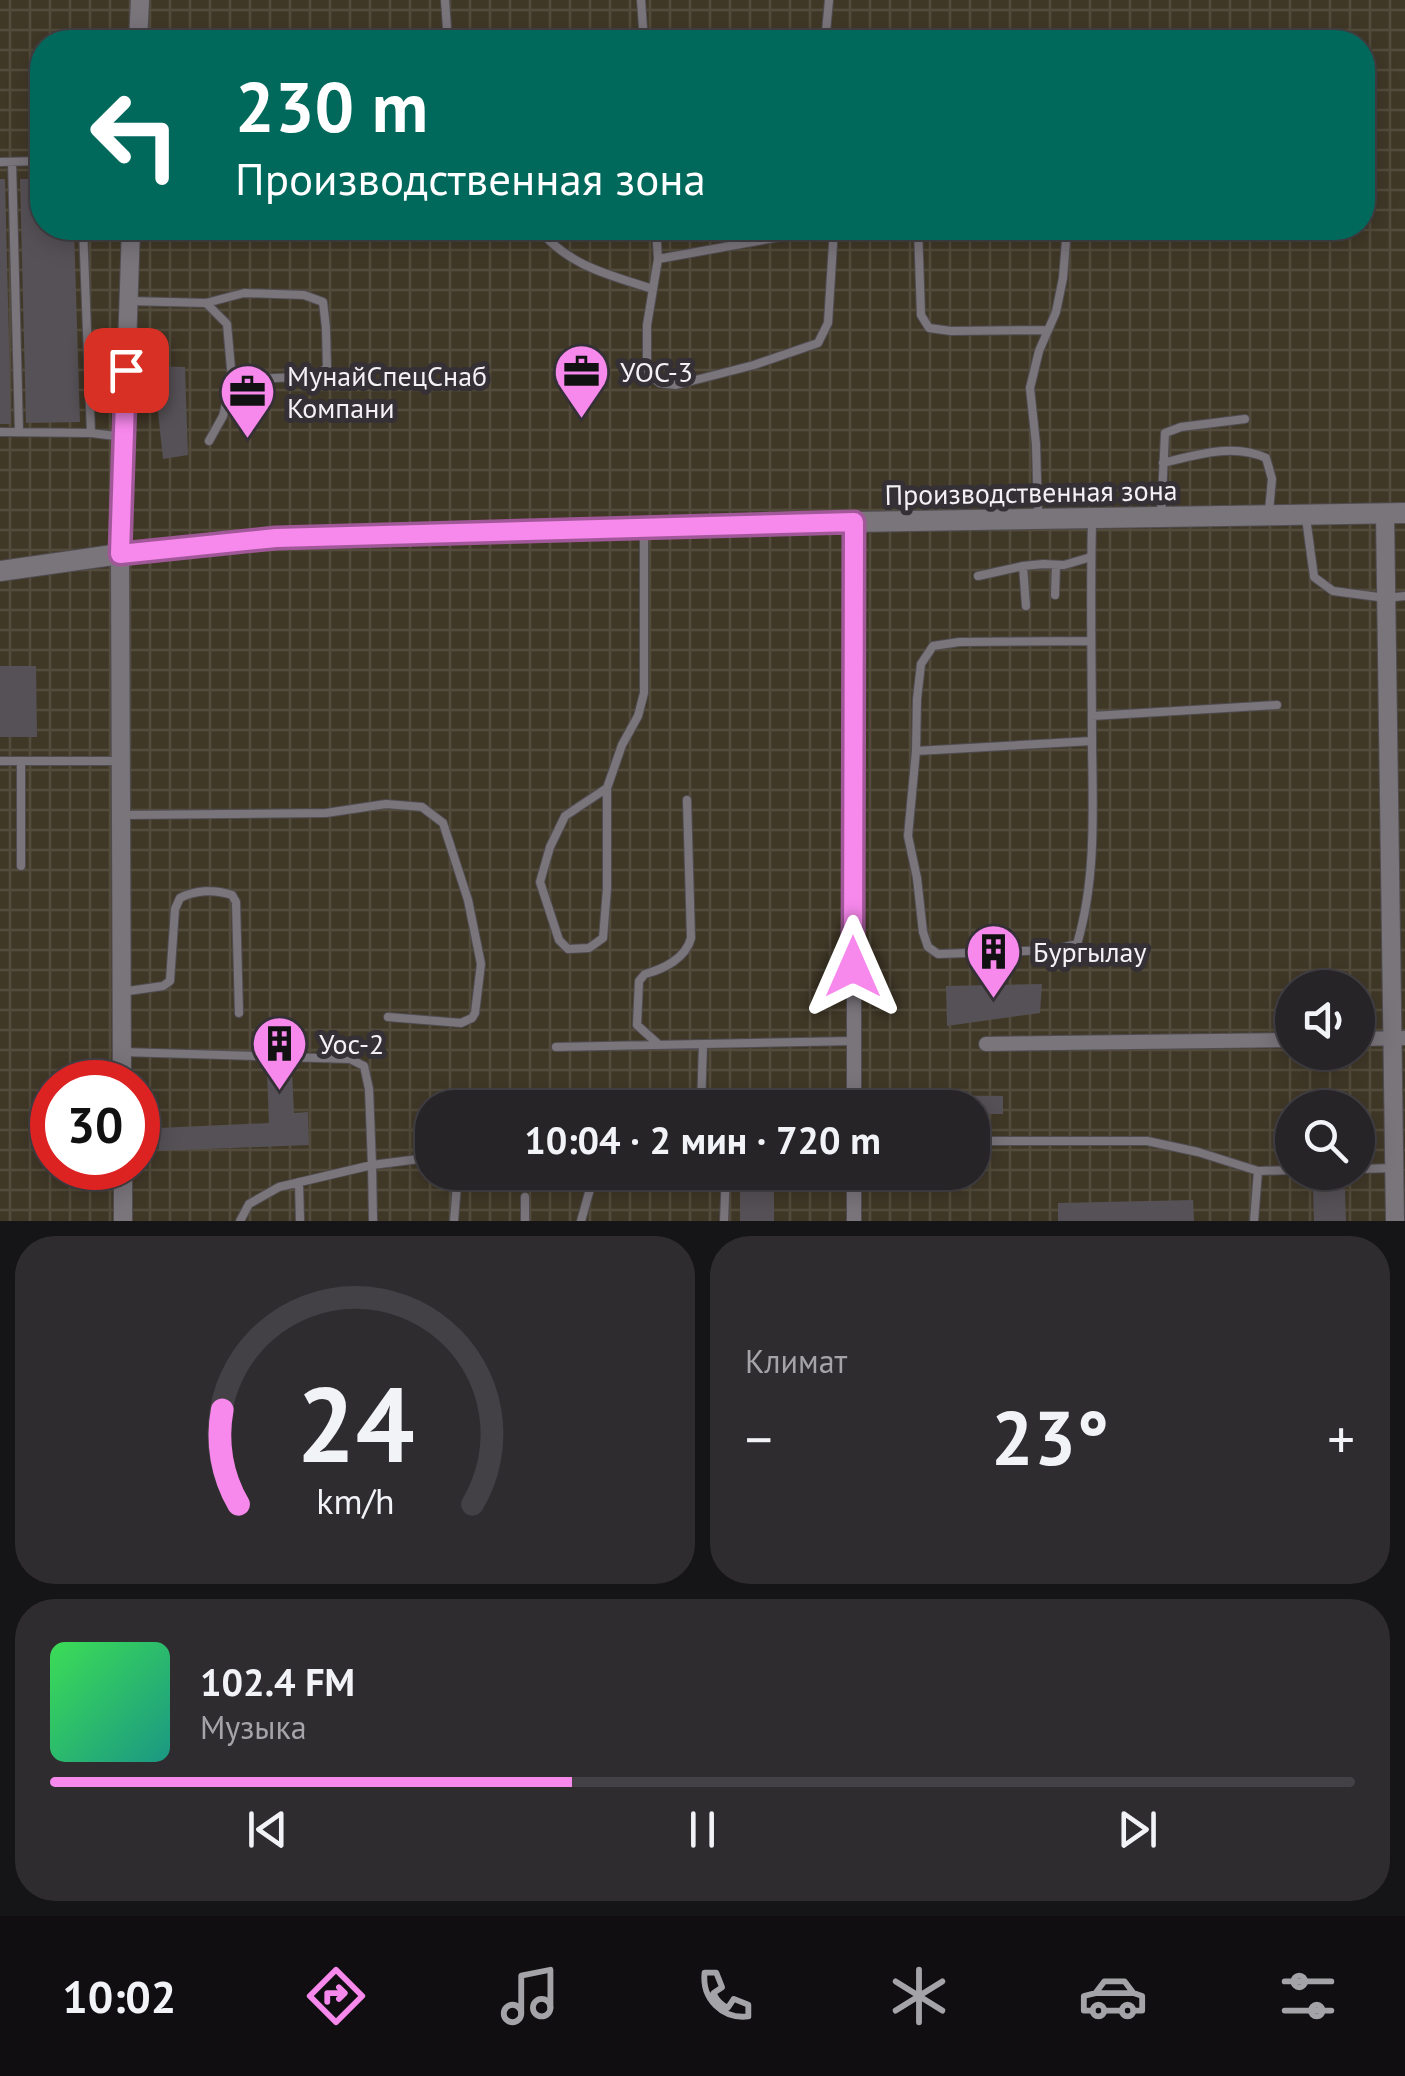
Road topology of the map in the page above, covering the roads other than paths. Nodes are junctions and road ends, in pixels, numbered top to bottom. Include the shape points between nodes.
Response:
1 (140, 0) edge
2 (445, 0) edge
3 (641, 0) edge
4 (829, 0) edge
5 (139, 30) edge
6 (447, 30) edge
7 (643, 30) edge
8 (826, 30) edge
9 (30, 161) edge
10 (0, 162) edge
11 (12, 162) junction
12 (84, 240) edge
13 (132, 240) edge
14 (549, 240) edge
15 (657, 240) edge
16 (762, 240) edge
17 (831, 240) edge
18 (918, 240) edge
19 (1066, 240) edge
20 (658, 258) junction
21 (653, 288) junction
22 (129, 301) junction
23 (206, 302) junction
24 (1048, 330) junction
25 (232, 380) junction
26 (1245, 419) dead end
27 (0, 432) edge
28 (19, 432) junction
29 (92, 433) junction
30 (124, 438) junction
31 (210, 440) dead end
32 (1162, 463) junction
33 (1395, 513) edge
34 (1268, 515) junction
35 (1306, 515) junction
36 (1162, 517) junction
37 (1092, 518) junction
38 (1038, 519) junction
39 (854, 522) junction
40 (644, 528) junction
41 (120, 554) junction
42 (1091, 557) junction
43 (1056, 564) junction
44 (1022, 566) junction
45 (0, 571) edge
46 (978, 576) dead end
47 (1054, 595) dead end
48 (1396, 597) edge
49 (1026, 606) dead end
50 (1090, 641) junction
51 (1277, 705) dead end
52 (1092, 716) junction
53 (1092, 741) junction
54 (916, 751) junction
55 (0, 761) edge
56 (21, 761) junction
57 (119, 761) junction
58 (607, 788) junction
59 (687, 800) dead end
60 (119, 815) junction
61 (22, 866) dead end
62 (121, 992) junction
63 (239, 1013) dead end
64 (388, 1016) dead end
65 (1399, 1038) edge
66 (853, 1040) junction
67 (1275, 1040) edge
68 (703, 1044) junction
69 (986, 1044) dead end
70 (658, 1045) junction
71 (556, 1047) dead end
72 (122, 1052) junction
73 (122, 1060) edge
74 (701, 1090) edge
75 (854, 1090) edge
76 (990, 1141) edge
77 (415, 1160) edge
78 (372, 1165) junction
79 (1394, 1168) junction
80 (1375, 1169) edge
81 (1275, 1170) edge
82 (1258, 1171) junction
83 (300, 1182) junction
84 (123, 1190) edge
85 (457, 1190) edge
86 (590, 1190) edge
87 (725, 1190) edge
88 (854, 1190) edge
89 (525, 1197) dead end
90 (124, 1221) edge
91 (240, 1221) edge
92 (300, 1221) edge
93 (373, 1221) edge
94 (454, 1221) edge
95 (524, 1221) edge
96 (581, 1221) edge
97 (724, 1221) edge
98 (854, 1221) edge
99 (1254, 1221) edge
100 (1395, 1221) edge

1 - 5 street
2 - 6 lane
3 - 7 lane
4 - 8 lane
9 - 11 lane
10 - 11 lane
11 - 28 lane
12 - 29 lane
13 - 22 street
14 - 21 lane via 586,268
15 - 20 lane
16 - 20 lane
17 - 21 lane via 828,323 818,343 676,385 660,383 647,369
18 - 24 lane via 921,315 929,328
19 - 24 lane
20 - 21 lane
22 - 23 lane
22 - 30 street
23 - 25 lane via 227,324
23 - 25 lane via 244,294 304,295 323,302 327,367 318,376
24 - 38 lane via 1030,388
25 - 31 lane
26 - 32 lane via 1165,433
27 - 28 lane
28 - 29 lane
29 - 30 lane
30 - 41 street
32 - 34 lane via 1229,450 1258,454 1266,458 1272,479
32 - 36 lane
33 - 35 main road, Производственная зона
33 - 48 street
34 - 35 main road, Производственная зона
34 - 36 main road, Производственная зона
35 - 48 lane via 1314,577 1333,591
36 - 37 main road, Производственная зона
37 - 38 main road, Производственная зона
37 - 42 lane
38 - 39 main road, Производственная зона
39 - 40 main road, Производственная зона
39 - 66 street
40 - 41 main road, Производственная зона via 276,538
40 - 58 lane via 644,693
41 - 45 main road, Производственная зона
41 - 57 street
42 - 43 lane
42 - 50 lane
43 - 44 lane
43 - 47 lane
44 - 46 lane
44 - 49 lane
48 - 65 street
50 - 52 lane
50 - 54 lane via 933,646 920,664
51 - 52 lane
52 - 53 lane
53 - 54 lane
53 - 54 lane via 1086,914 1077,944 1053,950 938,954 928,947 908,836
55 - 56 lane
56 - 57 lane
56 - 61 lane
57 - 60 street
58 - 58 lane via 603,938 589,948 568,949 540,882 565,816
59 - 70 lane via 691,938 679,957 639,981 637,1025
60 - 62 street
60 - 64 lane via 422,807 444,824 468,900 480,964 475,1013 461,1022
62 - 63 lane via 170,981 180,898 223,892 236,902
62 - 72 street
65 - 79 street
66 - 68 lane
66 - 75 street
67 - 69 street
68 - 70 lane
68 - 74 lane
70 - 71 lane
72 - 73 street
72 - 78 lane via 350,1060 364,1066
76 - 82 lane via 1147,1141
77 - 78 lane
78 - 83 lane
78 - 93 lane
79 - 80 lane
79 - 100 street
81 - 82 lane
82 - 99 lane
83 - 91 lane via 249,1204
83 - 92 lane
84 - 90 street
85 - 94 lane
86 - 96 lane
87 - 97 lane
88 - 98 street
89 - 95 lane

